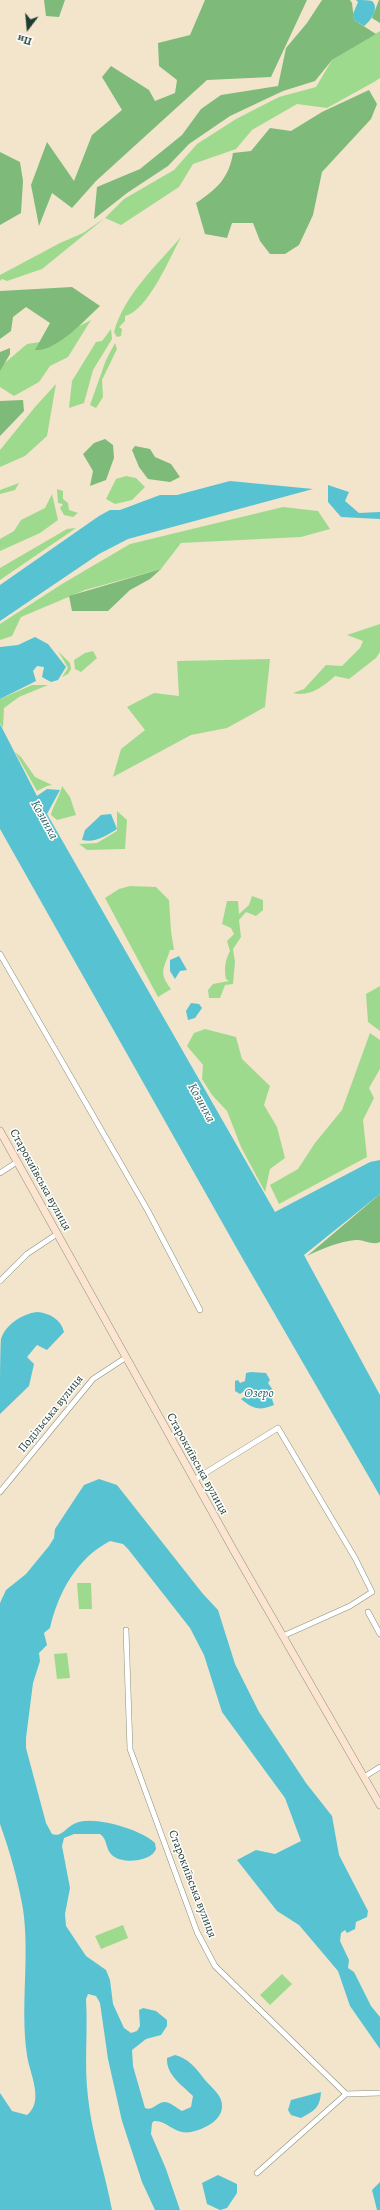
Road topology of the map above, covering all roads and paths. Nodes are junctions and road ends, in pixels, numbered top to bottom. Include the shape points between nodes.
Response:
1 (0, 954) edge
2 (0, 1131) edge
3 (18, 1162) junction
4 (0, 1172) edge
5 (57, 1234) junction
6 (0, 1281) edge
7 (200, 1310) dead end
8 (125, 1358) junction
9 (194, 1480) junction
10 (0, 1492) edge
11 (368, 1612) dead end
12 (126, 1630) dead end
13 (380, 1634) edge
14 (283, 1636) junction
15 (380, 1767) edge
16 (364, 1777) junction
17 (380, 1805) edge
18 (380, 2093) edge
19 (346, 2094) junction
20 (257, 2173) dead end

1 - 7 street via 148,1211
2 - 3 street, Старокиївська вулиця
3 - 4 street
3 - 5 street, Старокиївська вулиця
5 - 6 street via 27,1254
5 - 8 street, Старокиївська вулиця
8 - 9 street, Старокиївська вулиця
8 - 10 street, Подільська вулиця via 93,1379
9 - 14 street, Старокиївська вулиця
9 - 14 street via 278,1428 355,1558 372,1592 350,1606
11 - 13 street
12 - 19 street, Старокиївська вулиця via 130,1749 196,1932 215,1966
14 - 16 street, Старокиївська вулиця
15 - 16 street
16 - 17 street, Старокиївська вулиця
18 - 19 street
19 - 20 street

